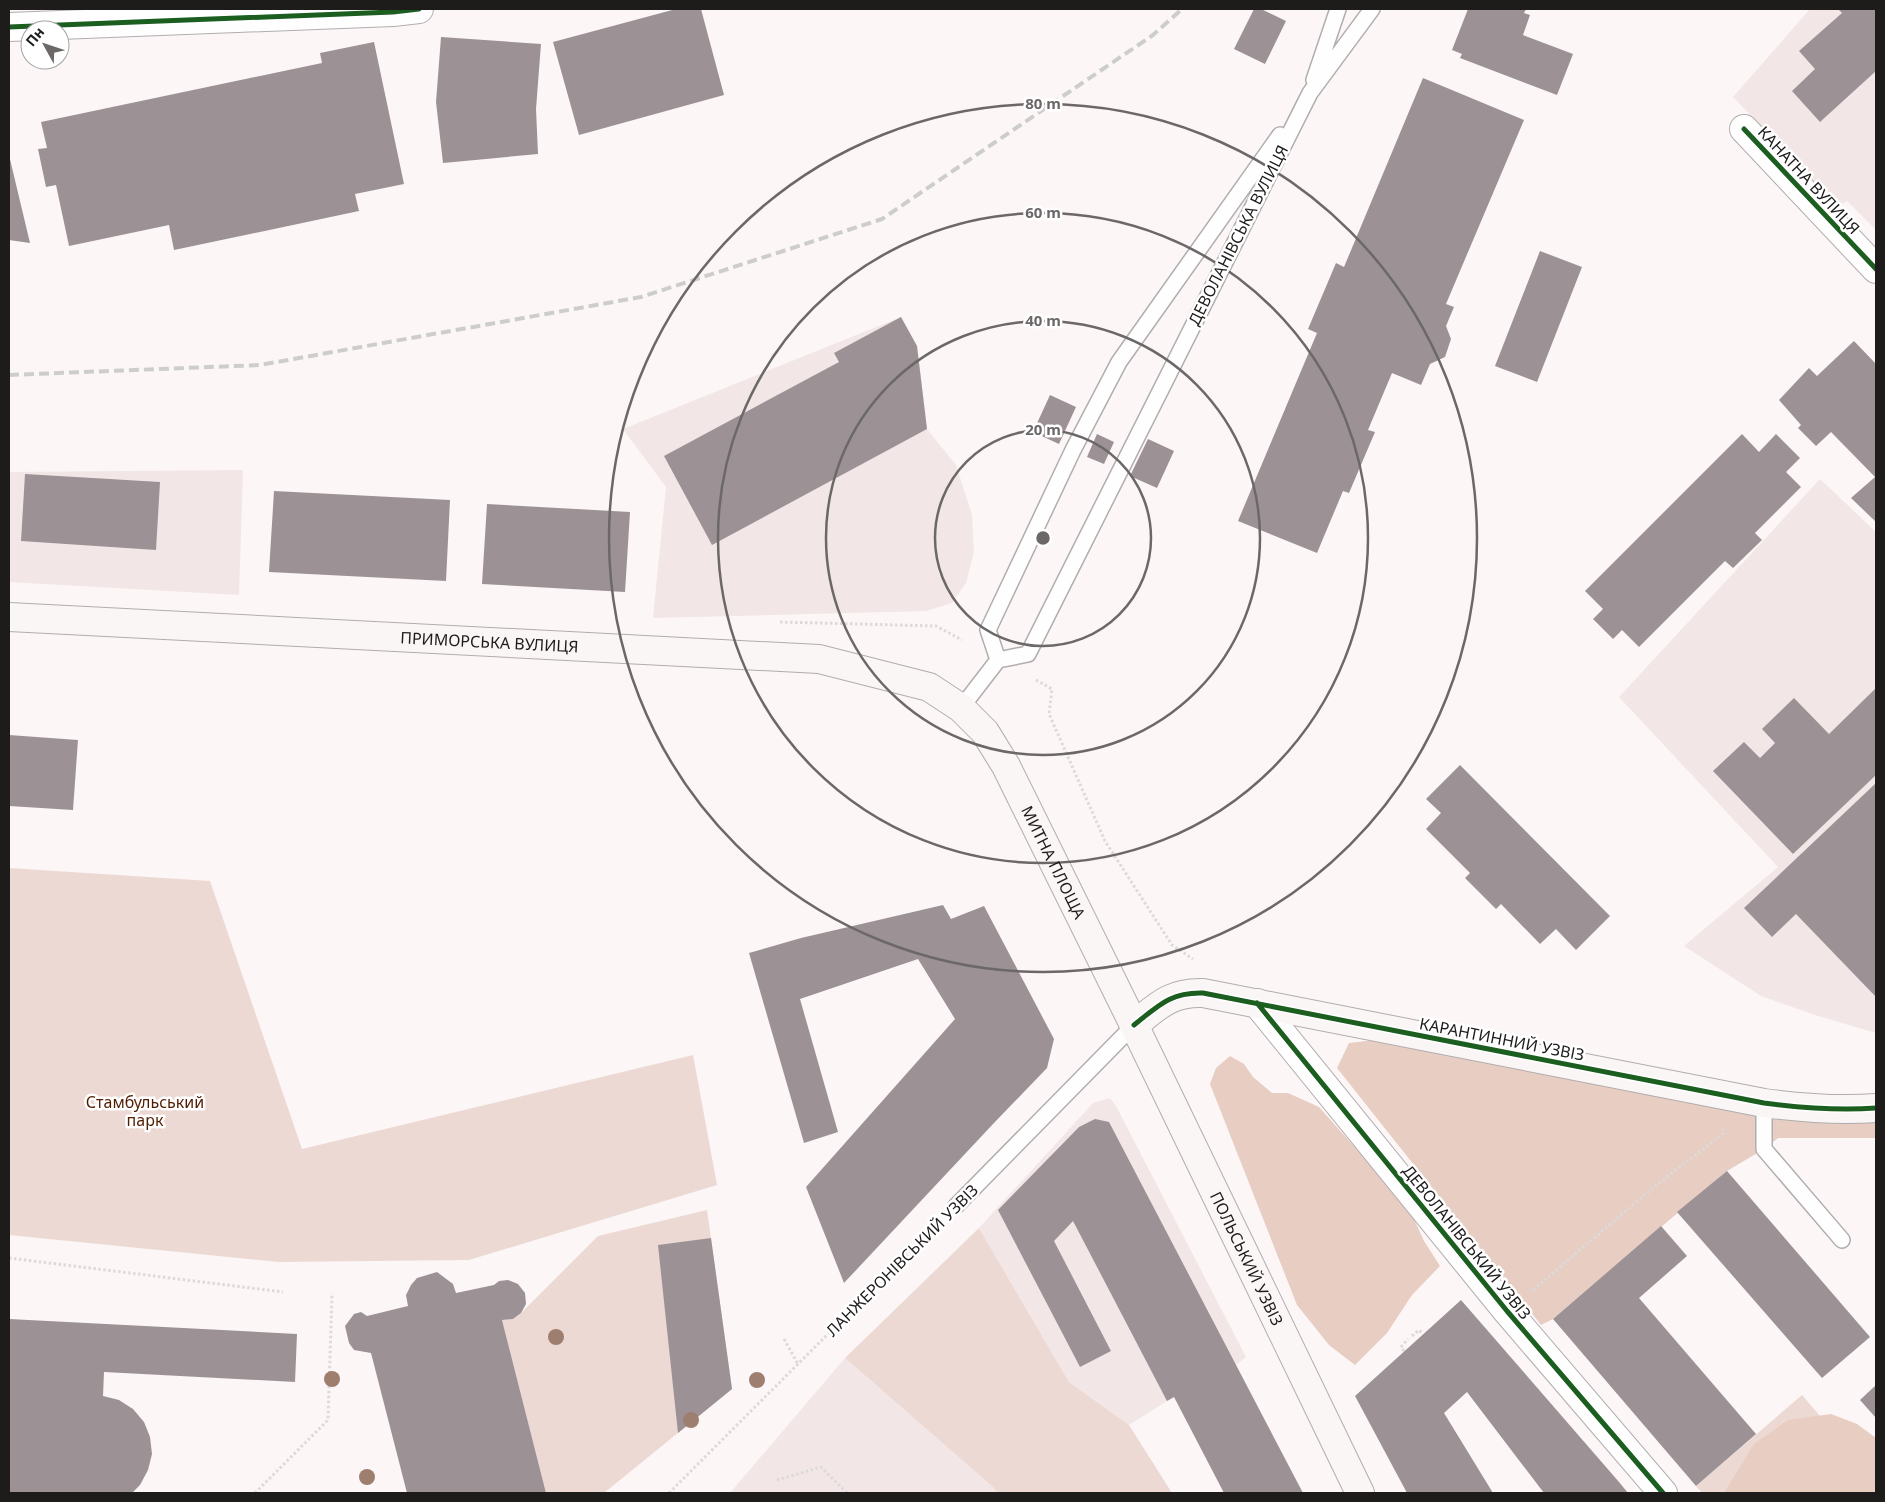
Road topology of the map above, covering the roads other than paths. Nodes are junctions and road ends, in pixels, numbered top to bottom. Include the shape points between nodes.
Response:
1 (419, 9) edge
2 (1338, 9) edge
3 (1372, 9) edge
4 (9, 27) edge
5 (1310, 93) junction
6 (1744, 129) dead end
7 (1876, 269) edge
8 (9, 617) edge
9 (998, 660) junction
10 (961, 708) junction
11 (1257, 1003) junction
12 (1134, 1025) junction
13 (1764, 1103) junction
14 (1876, 1108) edge
15 (956, 1206) road end
16 (1842, 1240) dead end
17 (1360, 1493) edge
18 (1662, 1493) edge

1 - 4 street
2 - 5 lane
3 - 5 lane, ДЕВОЛАНІВСЬКА ВУЛИЦЯ
5 - 9 lane, ДЕВОЛАНІВСЬКА ВУЛИЦЯ via 1028,654
5 - 9 lane via 1119,362 1073,450 988,630
6 - 7 street, КАНАТНА ВУЛИЦЯ
8 - 10 main road, ПРИМОРСЬКА ВУЛИЦЯ via 819,659 929,687
9 - 10 lane
10 - 12 main road, МИТНА ПЛОЩА via 985,732 1006,766
11 - 12 main road, КАРАНТИННИЙ УЗВІЗ via 1187,992 1158,1006
11 - 13 main road, КАРАНТИННИЙ УЗВІЗ
11 - 18 street, ДЕВОЛАНІВСЬКИЙ УЗВІЗ via 1508,1311
12 - 15 lane, ЛАНЖЕРОНІВСЬКИЙ УЗВІЗ
12 - 17 main road, ПОЛЬСЬКИЙ УЗВІЗ
13 - 14 main road, КАРАНТИННИЙ УЗВІЗ via 1808,1109
13 - 16 lane via 1764,1149

